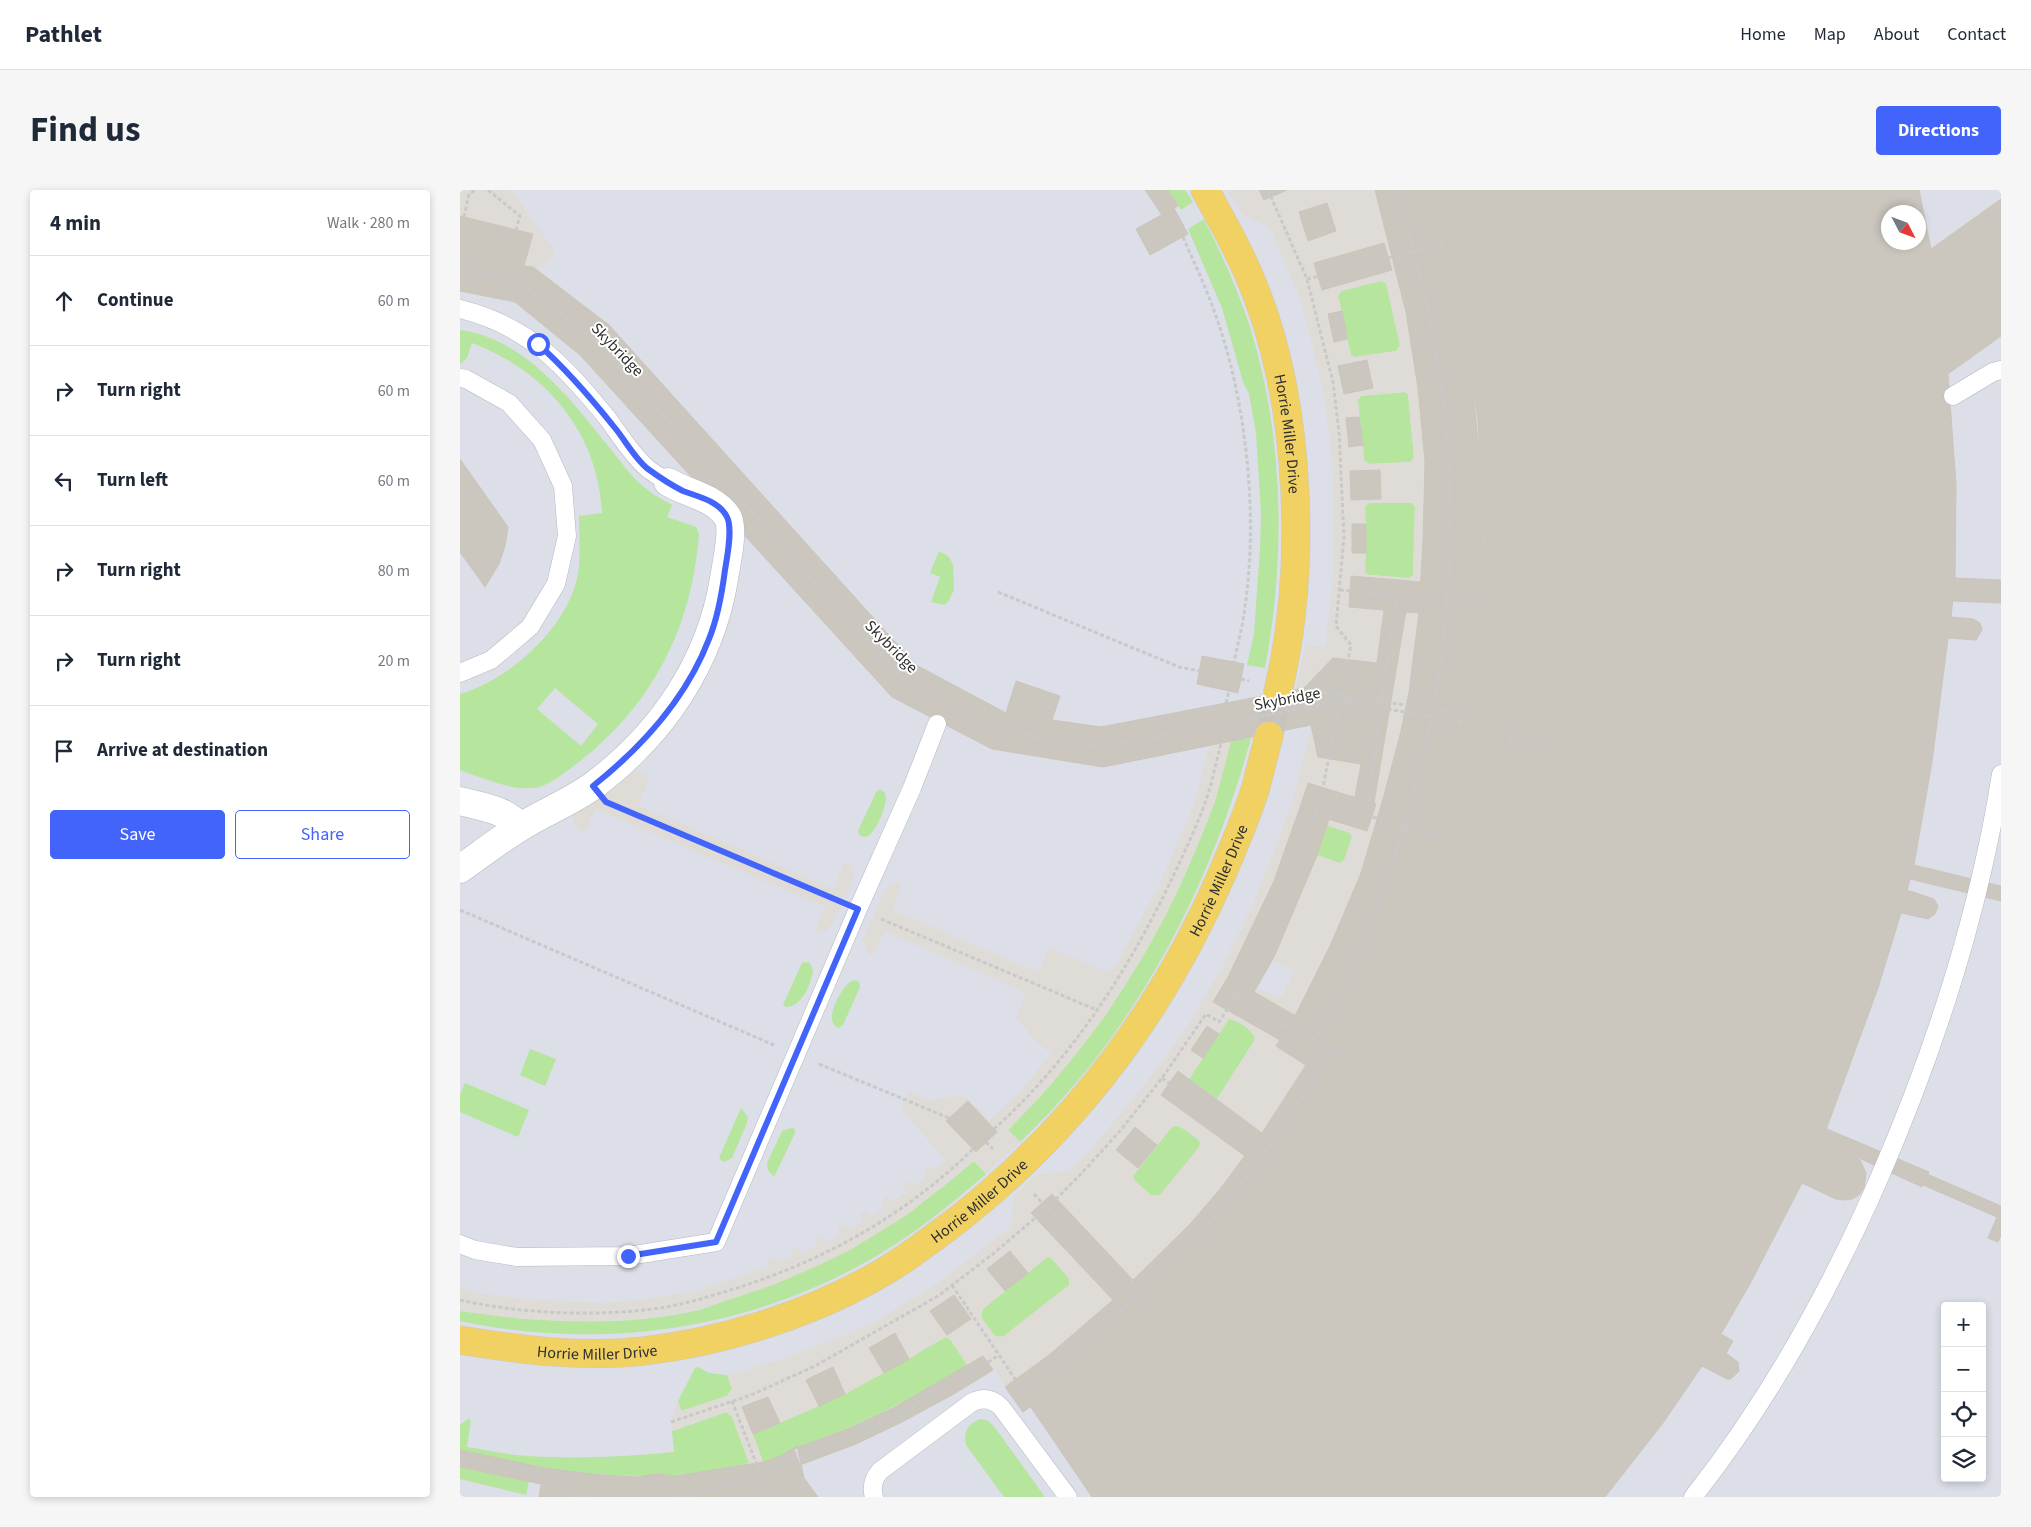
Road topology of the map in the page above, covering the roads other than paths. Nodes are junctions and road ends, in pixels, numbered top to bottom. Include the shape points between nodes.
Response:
1 (1205, 190) edge
2 (460, 309) edge
3 (2001, 370) edge
4 (460, 378) edge
5 (1953, 396) dead end
6 (668, 482) joint
7 (460, 673) edge
8 (1278, 691) tunnel mouth
9 (937, 724) dead end
10 (1269, 736) tunnel mouth
11 (2001, 774) edge
12 (460, 802) edge
13 (520, 827) junction
14 (460, 869) edge
15 (460, 1244) edge
16 (460, 1340) edge
17 (874, 1497) edge
18 (1068, 1497) edge
19 (1693, 1497) edge

1 - 8 main road, Horrie Miller Drive via 1238,250 1257,296 1284,395 1295,498 1295,553 1291,620
2 - 6 lane via 485,317 538,344 581,386 646,467
3 - 5 lane
4 - 7 lane via 509,403 542,440 562,486 567,536 556,584 530,627 491,660
6 - 13 street via 715,505 729,521 728,552 709,639 670,710 631,754 593,786
9 - 15 lane via 716,1242 628,1256 517,1257 474,1250
10 - 16 main road, Horrie Miller Drive via 1254,792 1206,911 1138,1029 1050,1138 984,1198 928,1242 874,1278 825,1302 709,1339 644,1351 578,1354 524,1351
11 - 19 lane via 1979,884 1954,981 1925,1068 1891,1151 1850,1245 1805,1329 1749,1419
12 - 13 street via 500,811
13 - 14 street
17 - 18 lane via 872,1484 880,1471 971,1403 984,1399 1001,1407

